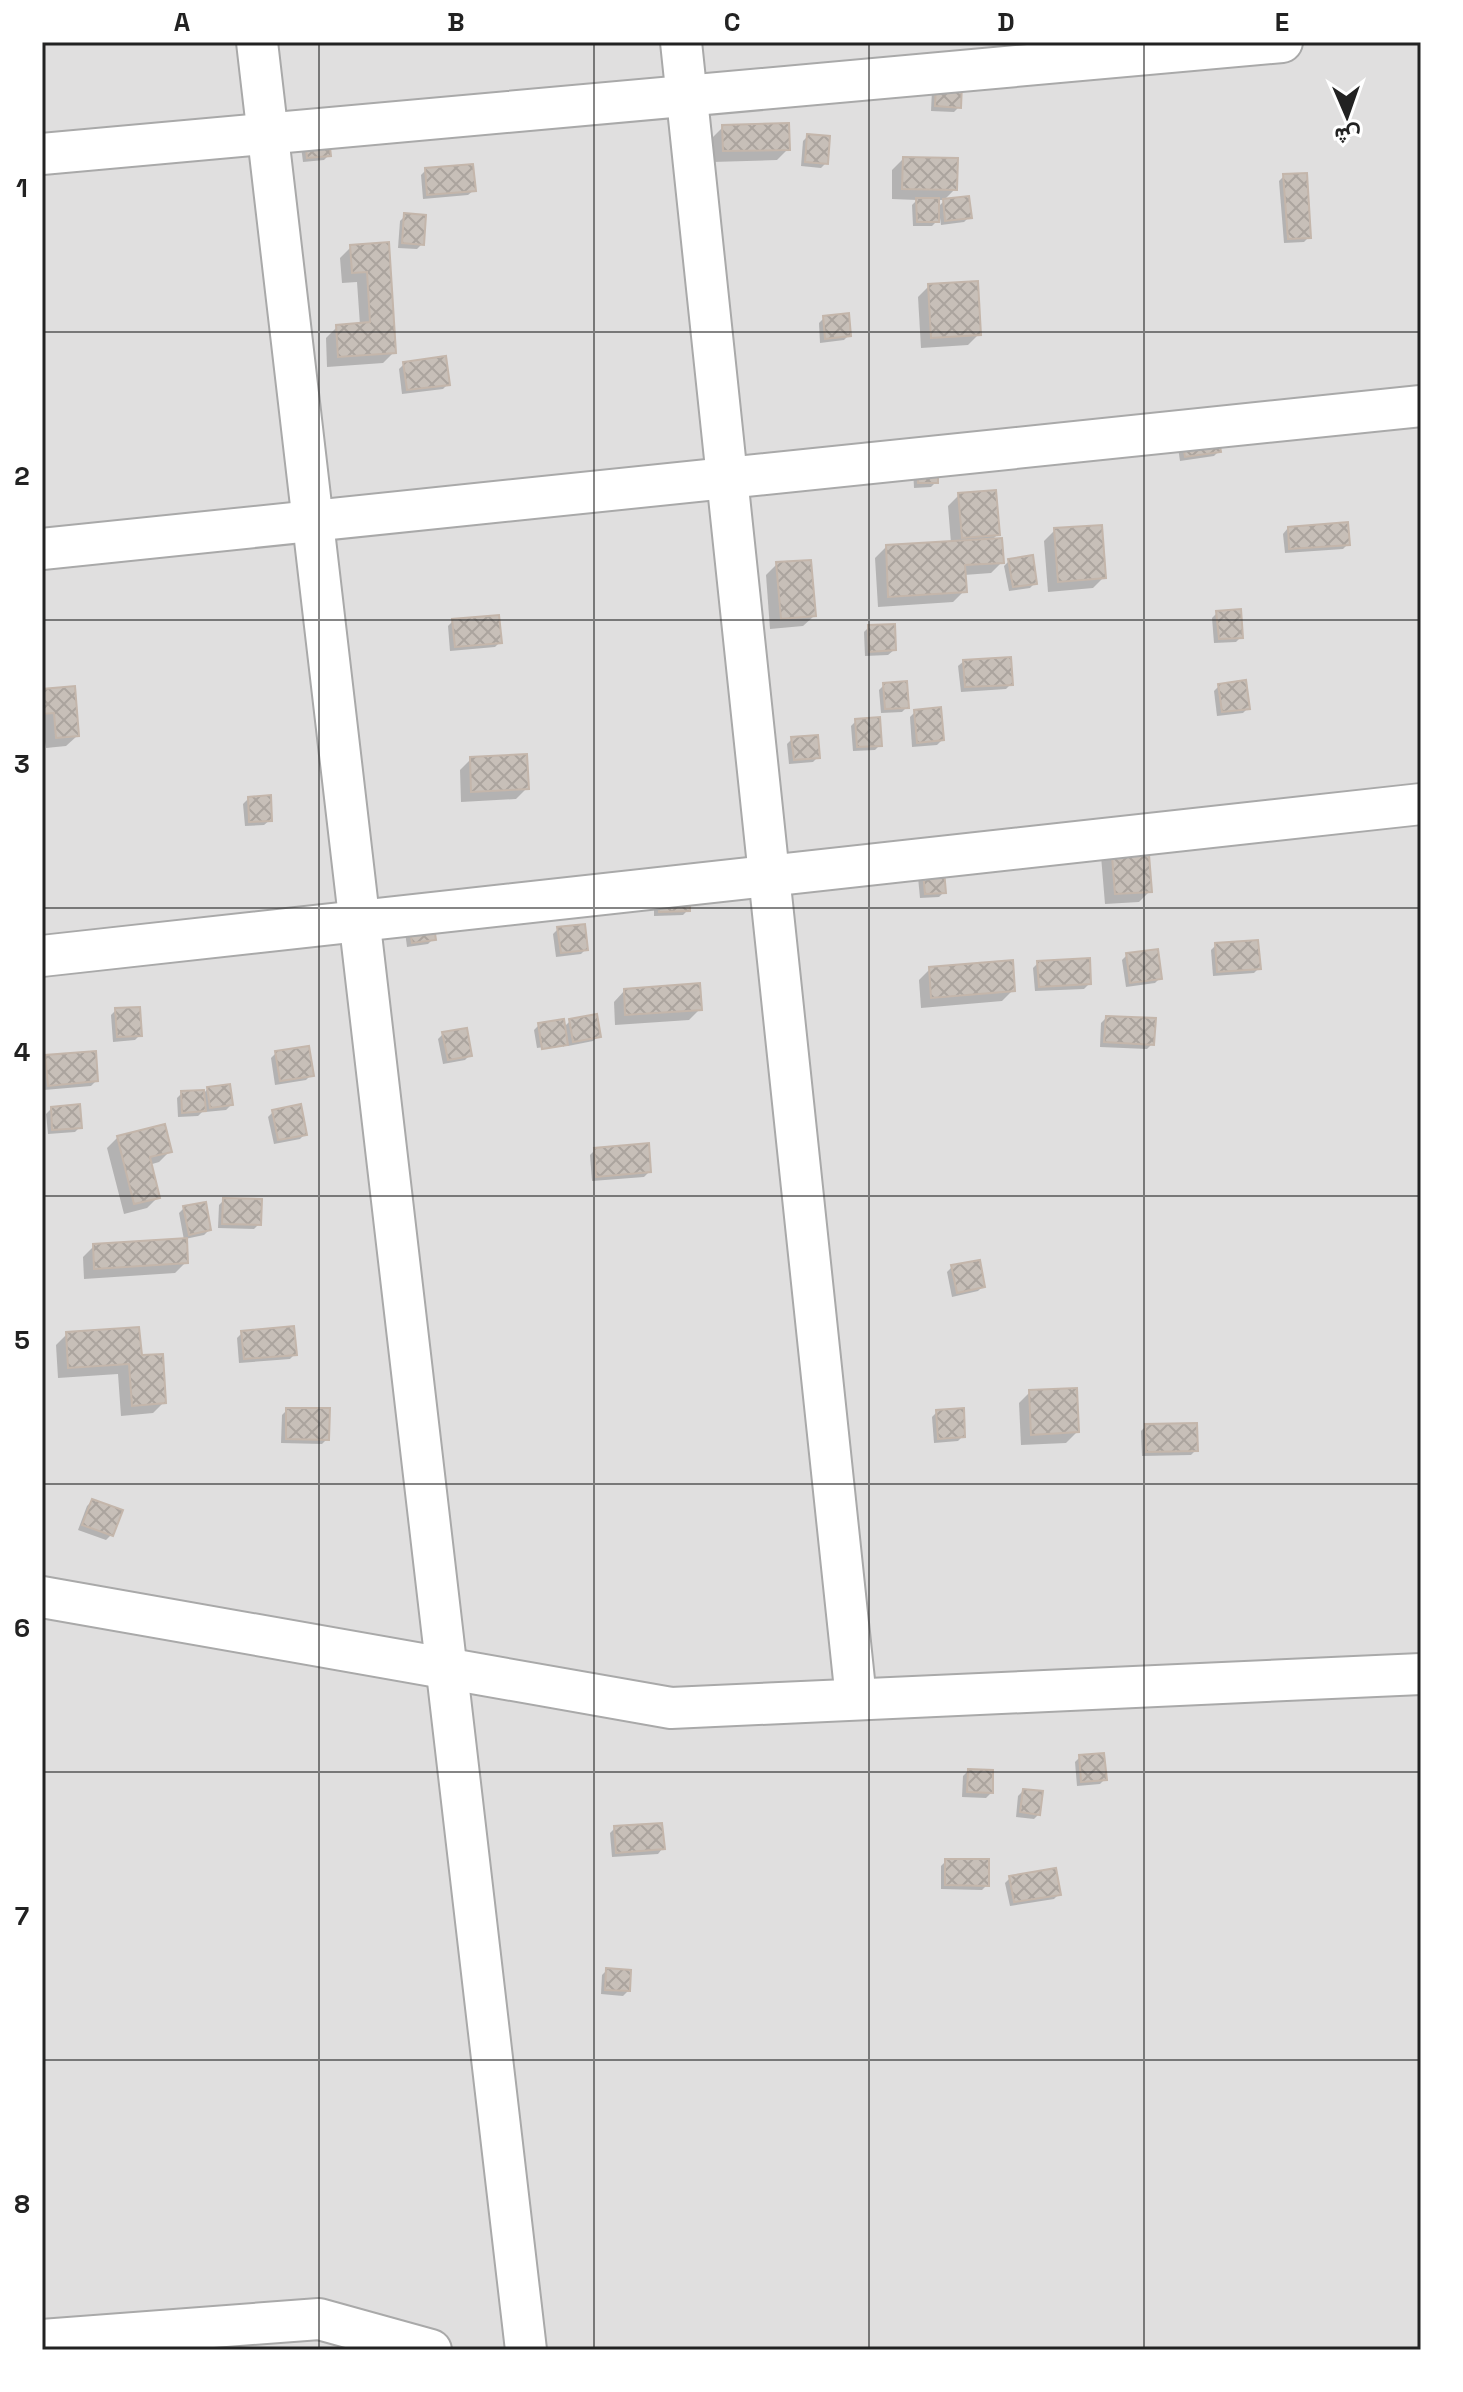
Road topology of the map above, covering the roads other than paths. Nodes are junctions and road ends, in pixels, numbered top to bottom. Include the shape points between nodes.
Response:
1 (257, 42) edge
2 (681, 42) edge
3 (1282, 42) edge
4 (1224, 45) edge
5 (687, 95) junction
6 (266, 134) junction
7 (42, 154) edge
8 (1421, 406) edge
9 (727, 478) junction
10 (312, 521) junction
11 (42, 549) edge
12 (1421, 804) edge
13 (769, 876) junction
14 (359, 921) junction
15 (42, 956) edge
16 (42, 1597) edge
17 (447, 1669) junction
18 (1421, 1674) edge
19 (856, 1699) junction
20 (42, 2340) edge
21 (431, 2350) edge
22 (526, 2350) edge

1 - 6 street
2 - 5 street
3 - 4 street
4 - 5 street
5 - 6 street
5 - 9 street
6 - 7 street
6 - 10 street
8 - 9 street
9 - 10 street
9 - 13 street
10 - 11 street
10 - 14 street
12 - 13 street
13 - 14 street
13 - 19 street
14 - 15 street
14 - 17 street
16 - 17 street
17 - 19 street via 671,1708
17 - 22 street
18 - 19 street
20 - 21 street via 319,2319

